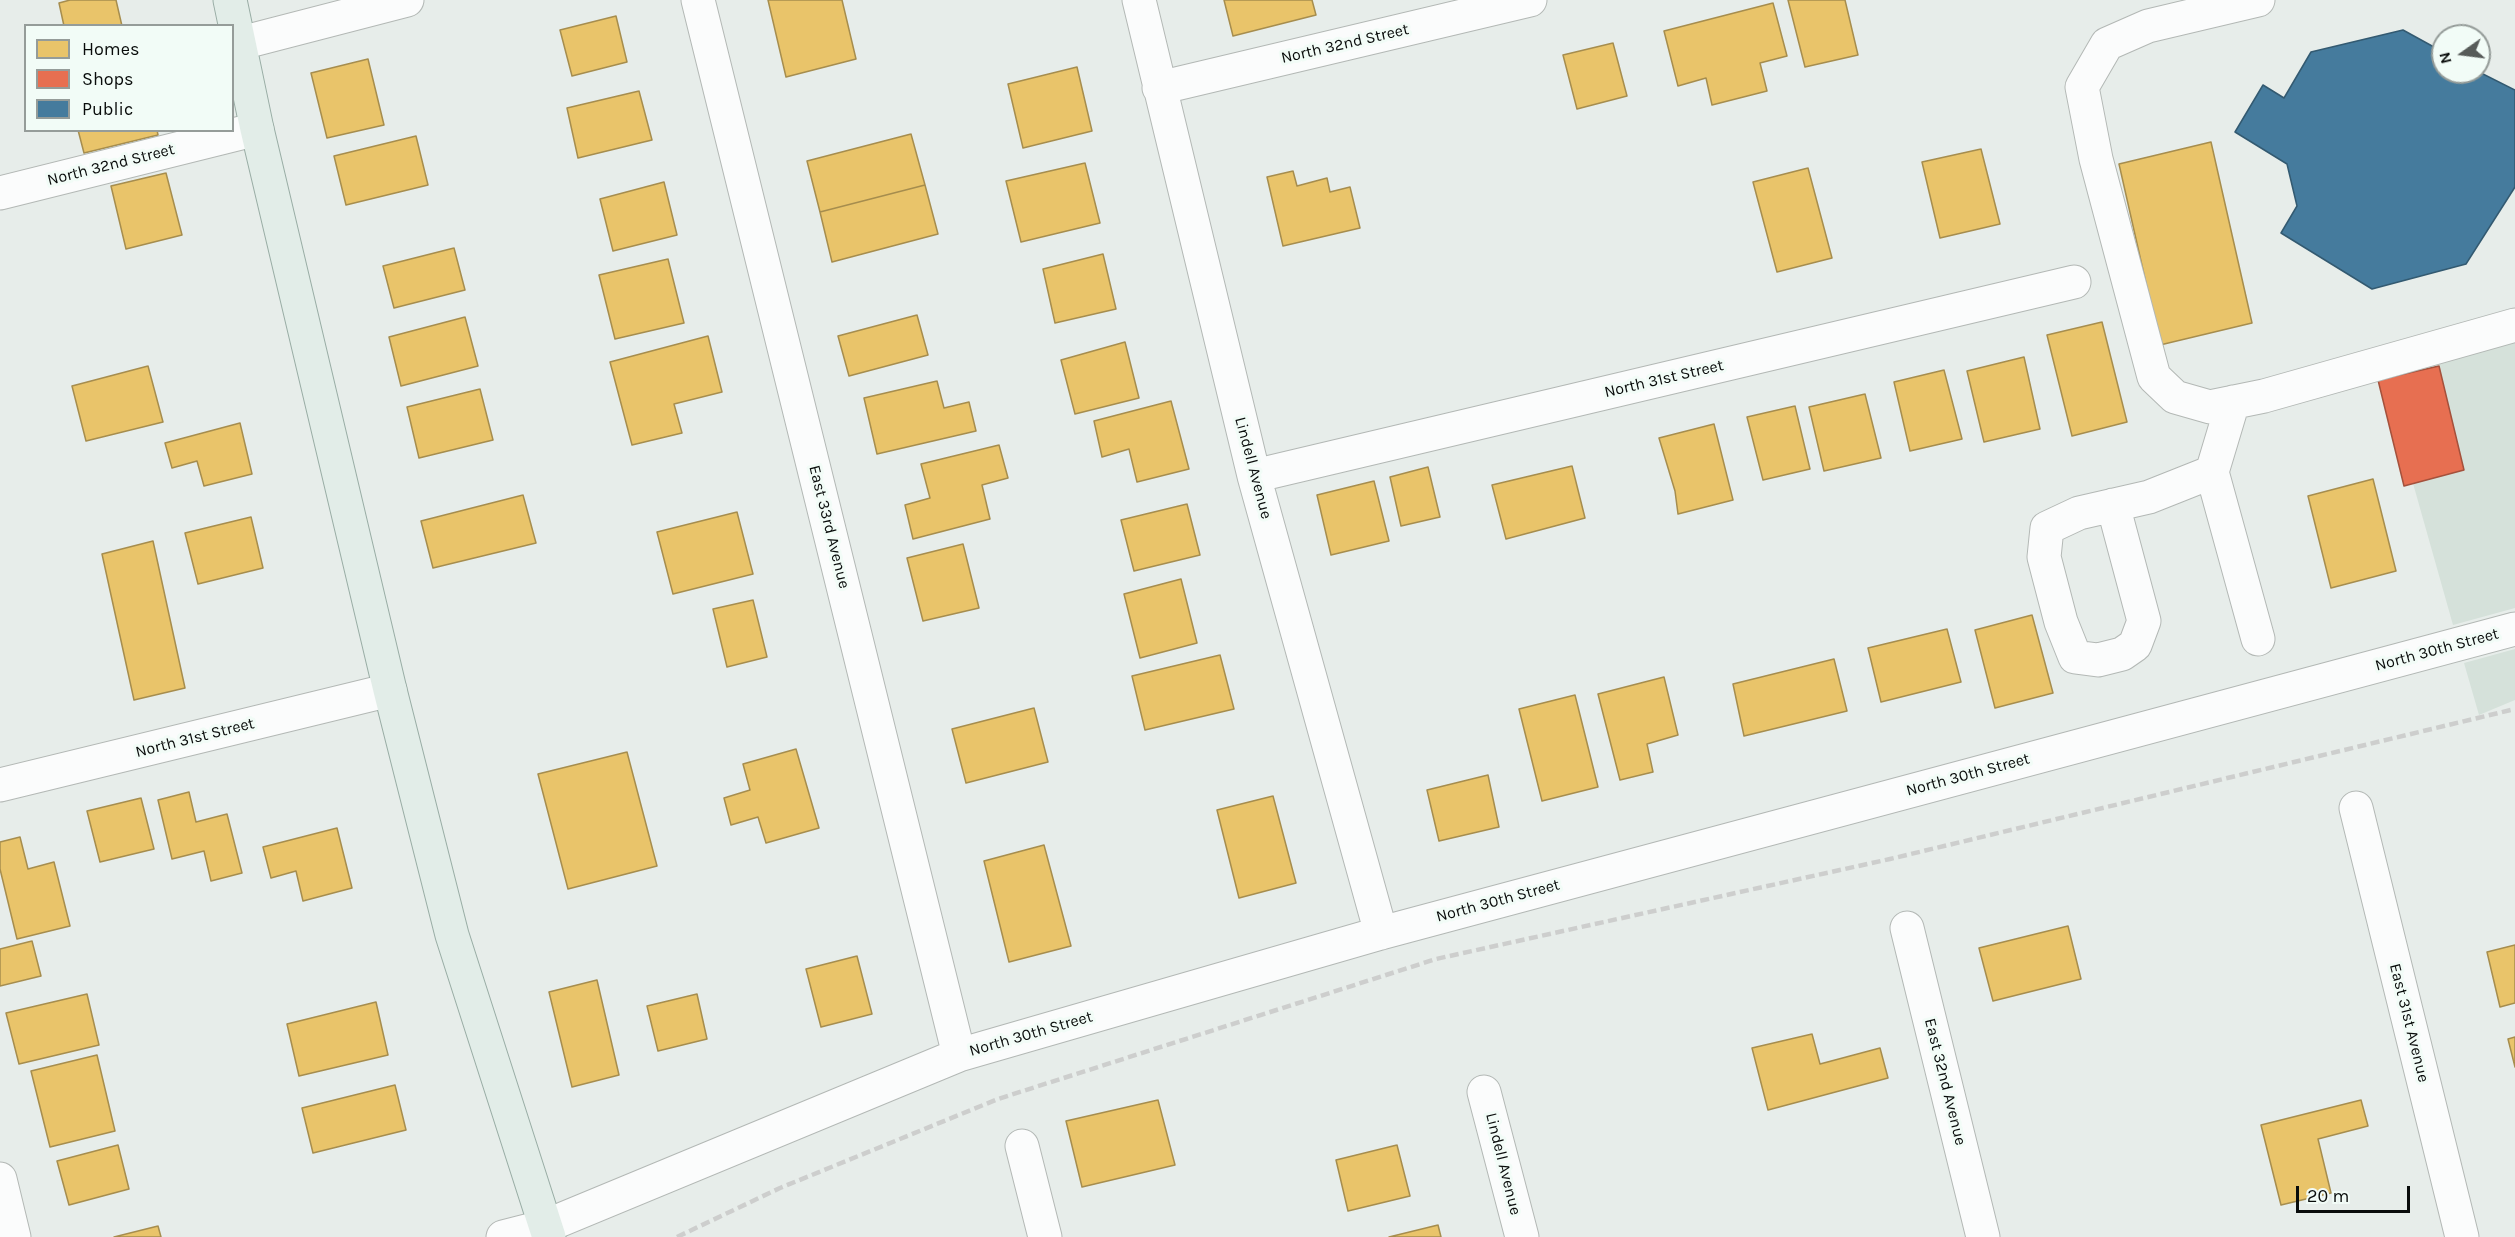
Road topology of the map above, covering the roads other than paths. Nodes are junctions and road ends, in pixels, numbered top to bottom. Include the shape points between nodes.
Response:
1 (230, 0) edge
2 (407, 0) edge
3 (698, 0) edge
4 (1139, 0) edge
5 (1530, 0) edge
6 (2258, 0) edge
7 (241, 43) junction
8 (1159, 88) junction
9 (257, 129) junction
10 (0, 193) edge
11 (2074, 282) dead end
12 (2515, 325) edge
13 (2233, 402) junction
14 (2212, 472) junction
15 (1254, 476) junction
16 (2113, 506) dead end
17 (2515, 629) edge
18 (2258, 639) dead end
19 (390, 690) junction
20 (0, 785) edge
21 (2356, 808) dead end
22 (1907, 927) dead end
23 (1381, 933) junction
24 (960, 1055) junction
25 (1484, 1092) dead end
26 (1022, 1146) dead end
27 (0, 1179) edge
28 (548, 1231) edge
29 (14, 1237) edge
30 (503, 1237) edge
31 (1045, 1237) edge
32 (1522, 1237) edge
33 (1983, 1237) edge
34 (2462, 1237) edge

1 - 7 main road
2 - 7 street
3 - 24 street, East 33rd Avenue
4 - 8 street, Lindell Avenue
5 - 8 street, North 32nd Street
6 - 13 street via 2148,26 2107,44 2082,87 2096,159 2154,377 2175,397 2210,407
7 - 9 main road
8 - 15 street, Lindell Avenue
9 - 10 street, North 32nd Street
9 - 19 main road
11 - 15 street, North 31st Street
12 - 13 street
13 - 14 street
14 - 16 street via 2149,497
14 - 18 street
15 - 23 street, Lindell Avenue
17 - 23 street, North 30th Street
19 - 20 street, North 31st Street
19 - 28 main road via 452,935
21 - 34 street, East 31st Avenue
22 - 33 street, East 32nd Avenue
23 - 24 street, North 30th Street
24 - 28 street, North 30th Street
25 - 32 street, Lindell Avenue
26 - 31 street
27 - 29 street
28 - 30 street, North 30th Street

